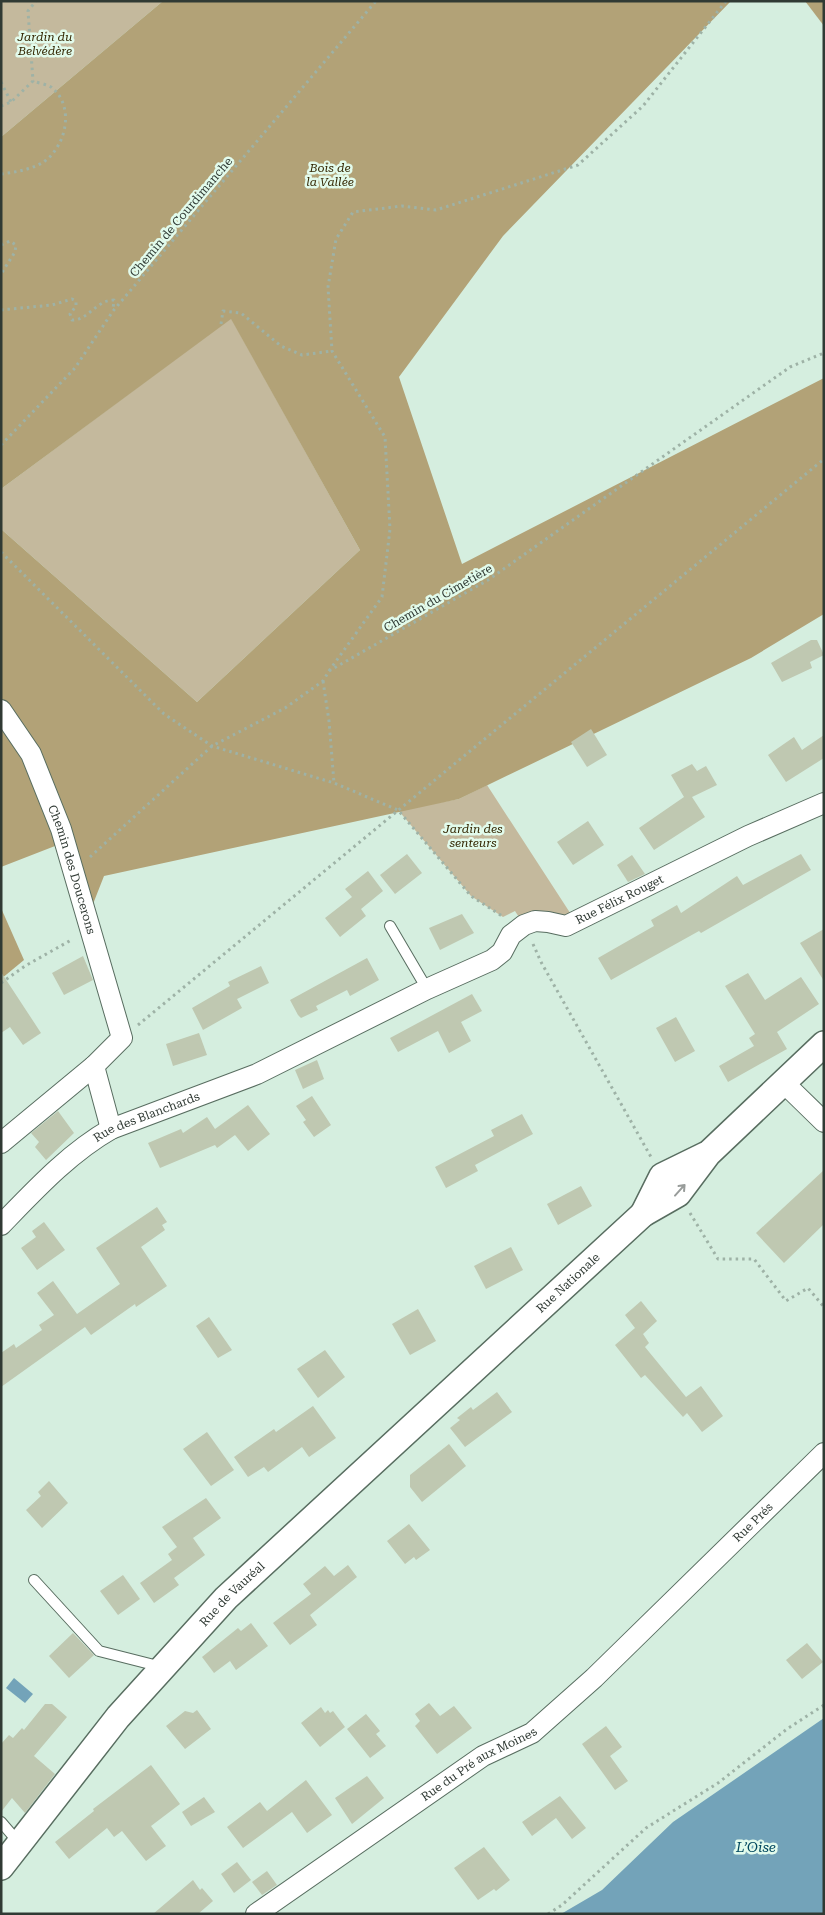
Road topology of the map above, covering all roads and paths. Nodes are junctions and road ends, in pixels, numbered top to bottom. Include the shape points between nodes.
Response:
1 (36, 1) edge
2 (376, 1) edge
3 (726, 1) edge
4 (32, 81) junction
5 (1, 82) edge
6 (11, 102) junction
7 (1, 106) edge
8 (1, 174) edge
9 (1, 245) edge
10 (1, 274) edge
11 (1, 310) edge
12 (113, 312) junction
13 (221, 324) dead end
14 (332, 351) junction
15 (824, 353) edge
16 (1, 445) edge
17 (824, 459) edge
18 (1, 552) edge
19 (329, 671) junction
20 (322, 681) junction
21 (1, 710) edge
22 (212, 746) junction
23 (334, 783) junction
24 (824, 803) edge
25 (398, 810) junction
26 (73, 872) junction
27 (524, 925) junction
28 (390, 926) dead end
29 (90, 930) junction
30 (541, 962) dead end
31 (1, 983) edge
32 (427, 989) junction
33 (122, 1038) junction
34 (824, 1044) edge
35 (94, 1066) junction
36 (783, 1082) junction
37 (824, 1122) edge
38 (111, 1129) junction
39 (1, 1143) edge
40 (643, 1144) dead end
41 (708, 1154) junction
42 (678, 1194) junction
43 (643, 1214) junction
44 (1, 1225) edge
45 (824, 1307) edge
46 (495, 1351) joint
47 (824, 1453) edge
48 (34, 1580) dead end
49 (682, 1590) joint
50 (162, 1667) junction
51 (824, 1705) edge
52 (1, 1822) edge
53 (19, 1843) junction
54 (1, 1867) edge
55 (256, 1914) edge
56 (548, 1914) edge

1 - 4 path via 28,11
2 - 12 path, Chemin de Courdimanche
3 - 14 path via 642,106 578,165 436,210 402,206 353,212 336,239 328,287
4 - 6 path
4 - 8 path via 50,86 61,98 66,111 65,128 56,150 42,162 21,172
5 - 6 path
6 - 7 path
9 - 10 path via 10,241 16,245 16,252
11 - 12 path via 52,305 72,299 76,301 70,314 72,320 79,320 99,305 114,300
12 - 16 path, Chemin de Courdimanche via 75,368
13 - 14 path via 223,310 241,313 281,346 302,355
14 - 19 path via 385,437 390,529 382,597
15 - 19 path, Chemin du Cimetière via 790,367 488,580
17 - 25 path
18 - 22 path via 164,714
19 - 20 path, Chemin du Cimetière
20 - 22 path, Chemin du Cimetière via 285,708
20 - 23 path
21 - 26 street, Chemin des Doucerons via 31,754 61,829
22 - 23 path
22 - 26 path, Chemin du Cimetière
23 - 25 path
24 - 27 street, Rue Félix Rouget via 748,836 566,926 535,921
25 - 27 path via 471,896 503,917 516,911
25 - 33 path
26 - 29 street, Chemin des Doucerons
27 - 32 street via 511,935 502,952 492,960
28 - 32 lane
29 - 31 path
29 - 33 street, Chemin des Doucerons
30 - 40 path
32 - 38 street, Rue des Blanchards via 256,1074
33 - 35 street
34 - 36 street, Rue Nationale
35 - 38 street, Rue des Blanchards
35 - 39 street
36 - 37 street
36 - 41 street, Rue Nationale
38 - 44 street, Rue des Blanchards via 90,1141
42 -> 41 street, Rue Nationale
41 - 43 street, Rue Nationale via 662,1176
42 - 43 street, Rue Nationale
42 - 45 path via 718,1259 754,1259 786,1301 808,1288
43 - 46 street, Rue Nationale
46 - 50 street, Rue de Vauréal via 226,1598
47 - 49 street, Rue Prés
48 - 50 lane via 99,1651
49 - 55 street, Rue du Pré aux Moines via 594,1678 532,1733 483,1756
50 - 53 street, Rue de Vauréal via 118,1717
51 - 56 path via 718,1783 646,1828
52 - 53 lane
53 - 54 street, Rue de Vauréal

